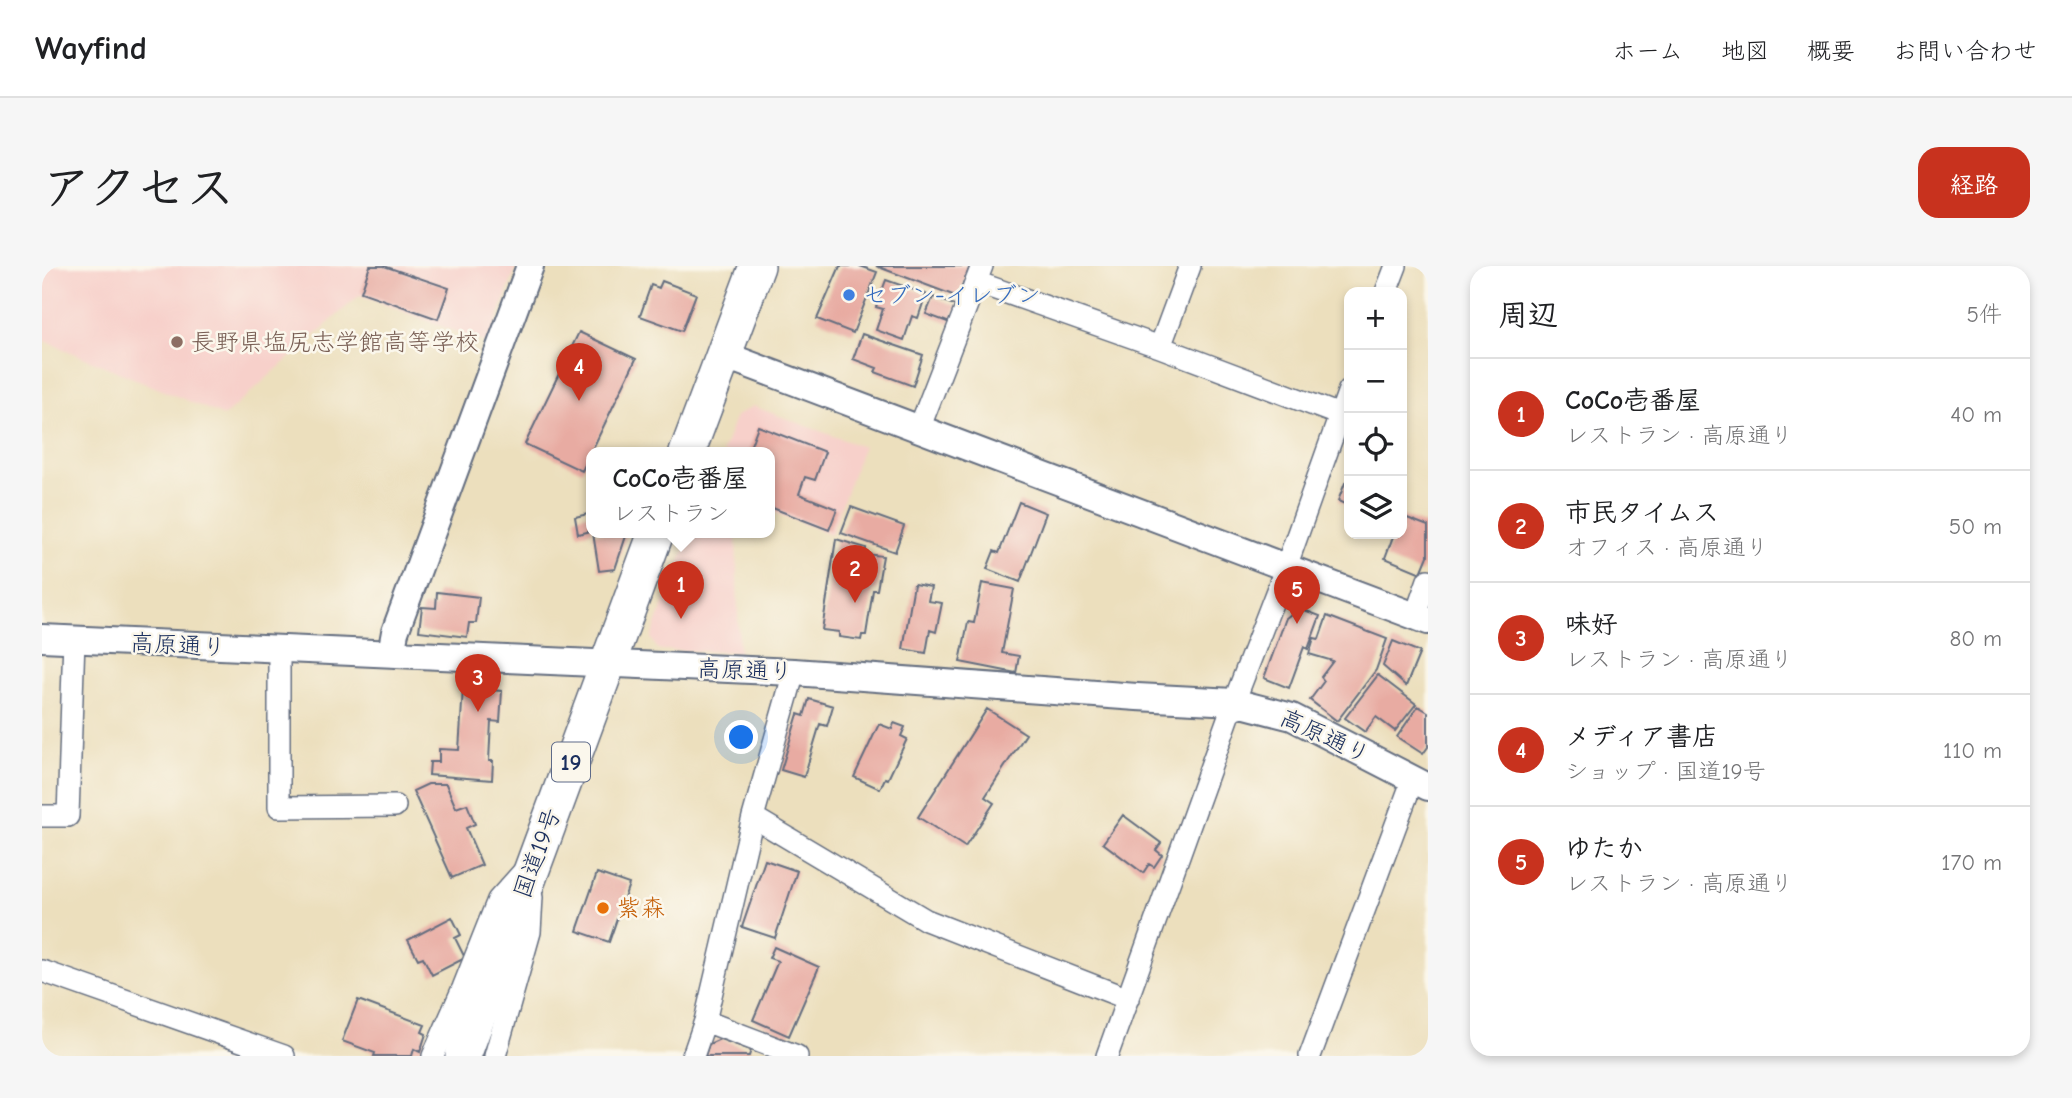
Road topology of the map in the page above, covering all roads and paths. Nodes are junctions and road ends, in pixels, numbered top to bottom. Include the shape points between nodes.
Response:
1 (530, 266) edge
2 (757, 266) edge
3 (1190, 266) edge
4 (1395, 266) edge
5 (979, 274) edge
6 (1388, 287) edge
7 (1160, 347) junction
8 (724, 355) junction
9 (1344, 404) edge
10 (1340, 415) junction
11 (919, 429) junction
12 (689, 447) edge
13 (654, 538) edge
14 (1286, 567) junction
15 (1428, 580) edge
16 (1422, 619) edge
17 (42, 638) edge
18 (74, 639) junction
19 (279, 650) junction
20 (391, 653) junction
21 (607, 664) junction
22 (794, 672) junction
23 (1234, 702) junction
24 (1420, 783) edge
25 (395, 806) dead end
26 (42, 816) edge
27 (753, 817) junction
28 (534, 860) junction
29 (42, 971) edge
30 (1128, 999) junction
31 (705, 1021) junction
32 (284, 1056) edge
33 (433, 1056) edge
34 (463, 1056) edge
35 (495, 1056) edge
36 (693, 1056) edge
37 (797, 1056) edge
38 (1108, 1056) edge
39 (1310, 1056) edge

1 - 20 street
2 - 8 highway
3 - 7 street
4 - 6 street
5 - 7 street
5 - 11 street
7 - 10 street
8 - 11 street
8 - 12 highway
9 - 10 street
10 - 14 street
11 - 14 street
13 - 21 highway, 国道19号 / 19
14 - 16 street
14 - 23 street
15 - 16 street
17 - 18 street, 高原通り
18 - 19 street, 高原通り
18 - 26 street via 68,816
19 - 20 street, 高原通り
19 - 25 street via 279,807
20 - 21 street, 高原通り
21 - 22 street, 高原通り
21 - 28 highway, 国道19号 / 19
22 - 23 street, 高原通り
22 - 27 street
23 - 24 street, 高原通り via 1292,717
23 - 30 street
24 - 39 street
27 - 30 street via 926,920
27 - 31 street
28 - 33 street via 498,900
28 - 34 highway, 国道19号 / 19
28 - 35 street via 530,932
29 - 32 street
30 - 38 street
31 - 36 street
31 - 37 street

